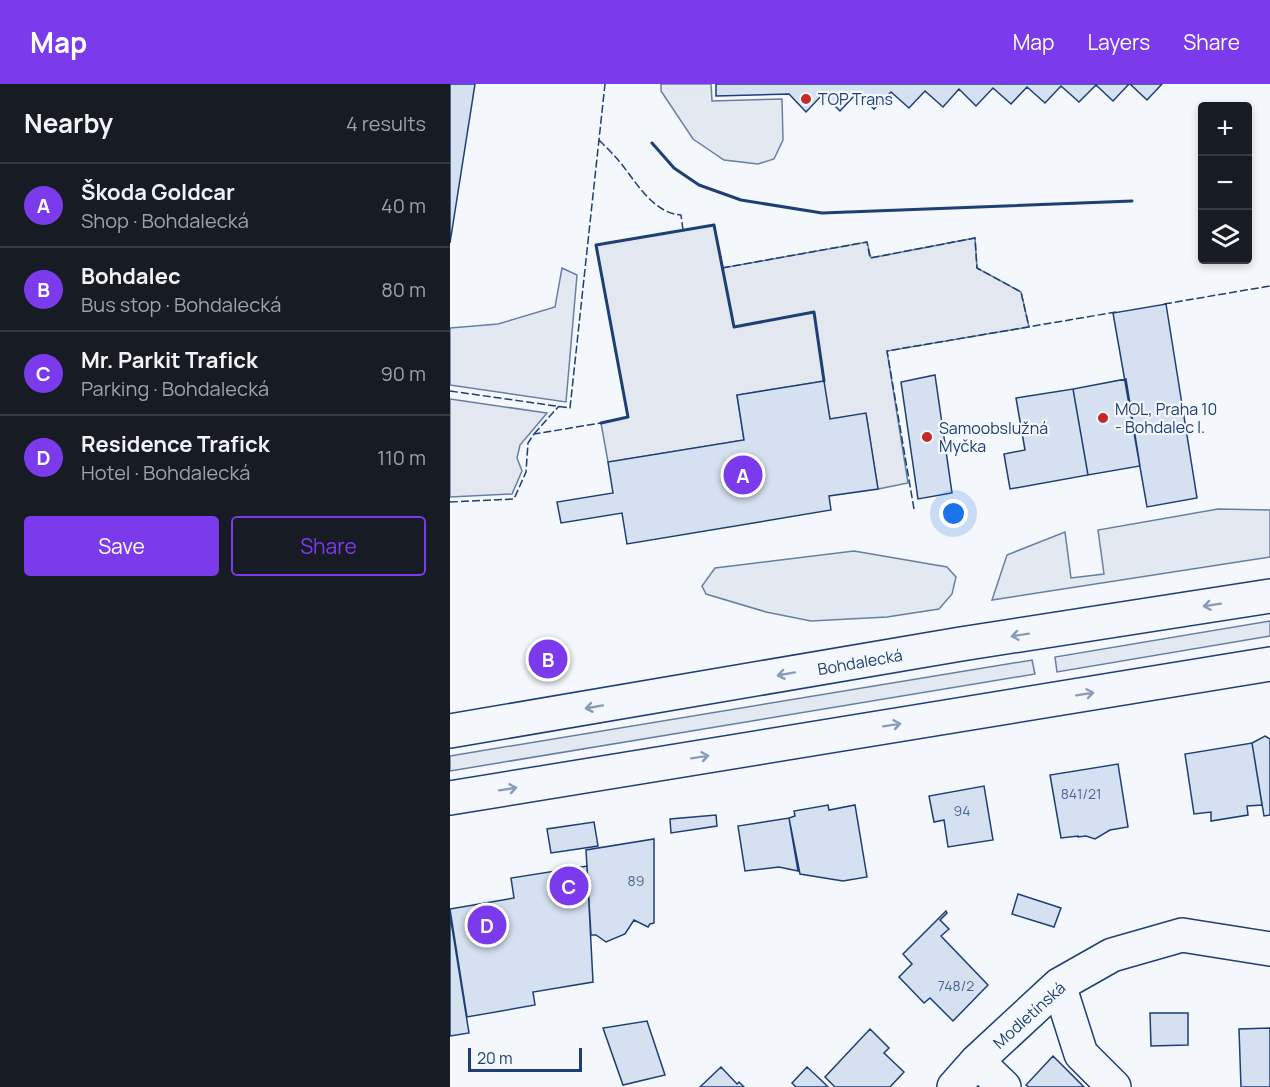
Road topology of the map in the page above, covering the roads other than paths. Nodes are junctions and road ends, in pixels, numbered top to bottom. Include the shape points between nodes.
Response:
1 (1270, 596) edge
2 (1270, 664) edge
3 (450, 731) edge
4 (450, 798) edge
5 (1270, 949) edge
6 (1059, 985) junction
7 (978, 1061) junction
8 (954, 1087) edge
9 (1004, 1087) edge
10 (1114, 1087) edge

1 -> 3 main road, Bohdalecká via 984,640
4 -> 2 main road
5 - 6 main road, Modletínská via 1182,935 1112,955
6 - 7 main road, Modletínská
6 - 10 main road via 1082,1054
7 - 8 main road, Modletínská
7 - 9 main road

